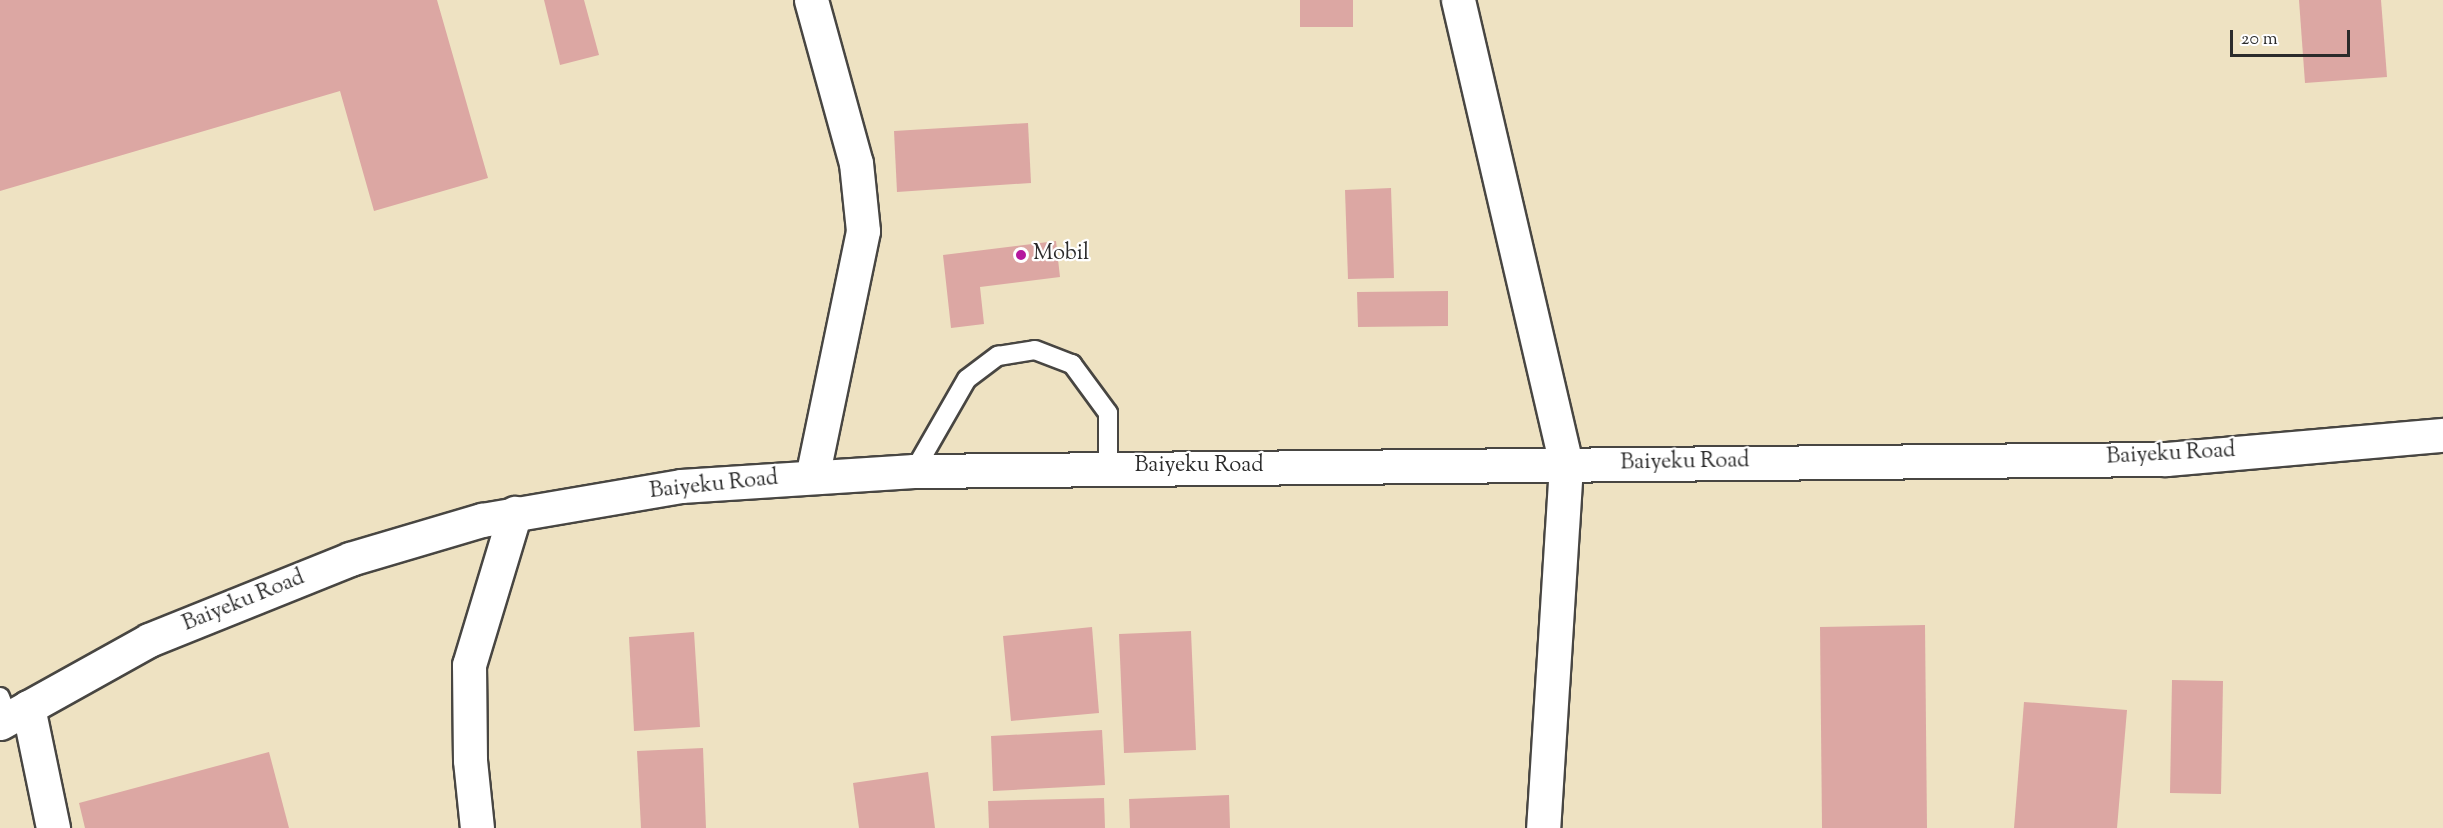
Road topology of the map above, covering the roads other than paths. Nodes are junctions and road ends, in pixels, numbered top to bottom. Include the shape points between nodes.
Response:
1 (811, 0) edge
2 (1458, 0) edge
3 (2443, 435) edge
4 (1566, 465) junction
5 (1108, 468) junction
6 (914, 471) junction
7 (812, 477) junction
8 (515, 513) junction
9 (9, 711) edge
10 (53, 828) edge
11 (477, 828) edge
12 (1543, 828) edge

1 - 7 main road via 856,163 863,231
2 - 4 main road
3 - 4 main road, Baiyeku Road via 2166,459
4 - 5 main road, Baiyeku Road
4 - 12 main road
5 - 6 main road, Baiyeku Road
5 - 6 lane via 1108,413 1072,364 1035,350 998,356 967,379
6 - 7 main road, Baiyeku Road
7 - 8 main road, Baiyeku Road via 681,486
8 - 9 main road, Baiyeku Road via 318,572 149,639
8 - 11 main road via 469,665 470,760
9 - 10 main road

